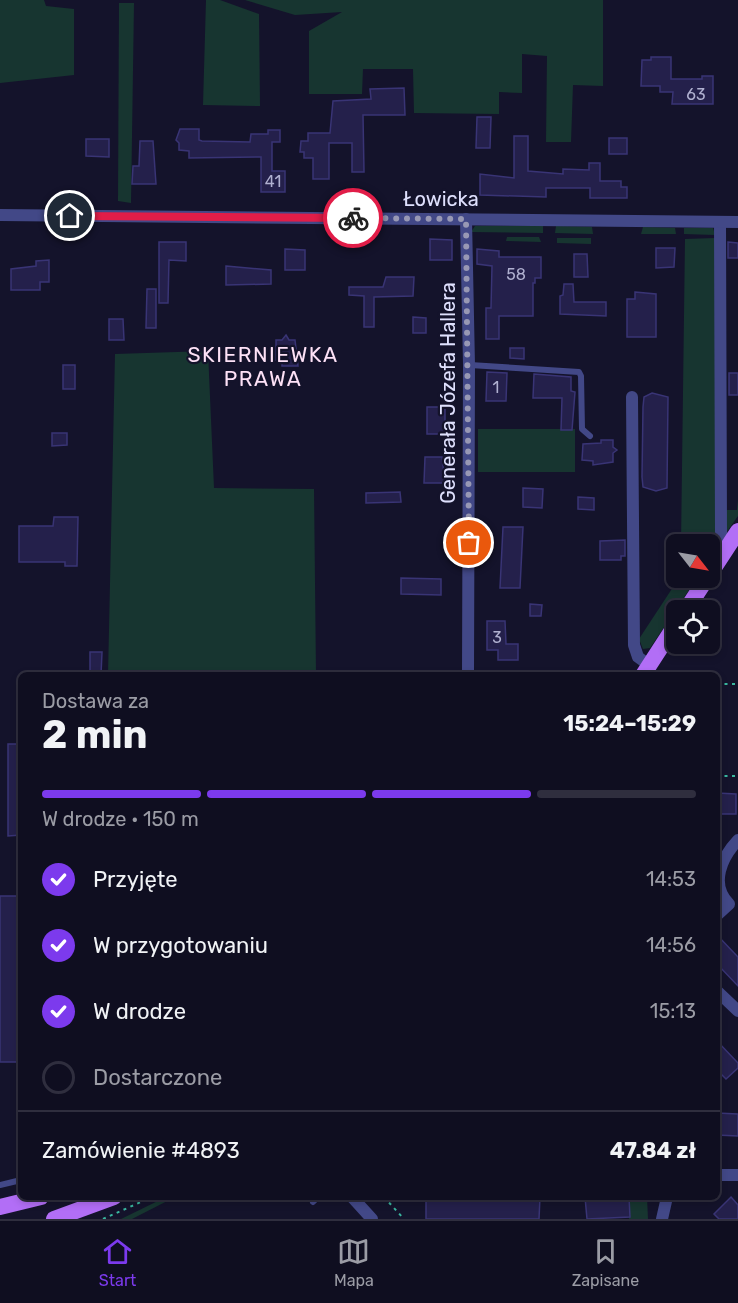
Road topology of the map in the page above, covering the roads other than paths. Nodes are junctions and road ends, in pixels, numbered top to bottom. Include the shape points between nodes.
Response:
1 (0, 215) edge
2 (466, 219) junction
3 (720, 222) junction
4 (738, 222) edge
5 (469, 365) junction
6 (632, 397) dead end
7 (590, 436) dead end
8 (734, 537) edge
9 (720, 559) edge
10 (666, 639) edge
11 (646, 670) edge
12 (468, 672) edge
13 (738, 840) edge
14 (720, 861) edge
15 (720, 878) edge
16 (738, 894) edge
17 (729, 904) junction
18 (720, 912) edge
19 (720, 994) edge
20 (738, 1011) edge
21 (720, 1175) edge
22 (738, 1175) edge
23 (18, 1181) edge
24 (0, 1185) edge
25 (29, 1200) edge
26 (106, 1200) edge
27 (355, 1200) edge
28 (666, 1200) edge
29 (0, 1207) edge
30 (54, 1219) edge
31 (372, 1219) edge
32 (662, 1219) edge

1 - 2 street, Łowicka
2 - 3 street, Łowicka
2 - 5 street, Generała Józefa Hallera
3 - 4 street, Łowicka
3 - 8 street via 721,527 722,537
5 - 7 lane via 579,372 582,429
5 - 12 street, Generała Józefa Hallera
6 - 11 street via 634,645
8 - 9 main road
10 - 11 main road
13 - 14 street
15 - 17 street via 721,894
16 - 17 street
17 - 18 street
19 - 20 street
21 - 22 street
23 - 24 lane
25 - 29 main road
26 - 30 main road
27 - 31 street
28 - 32 street

